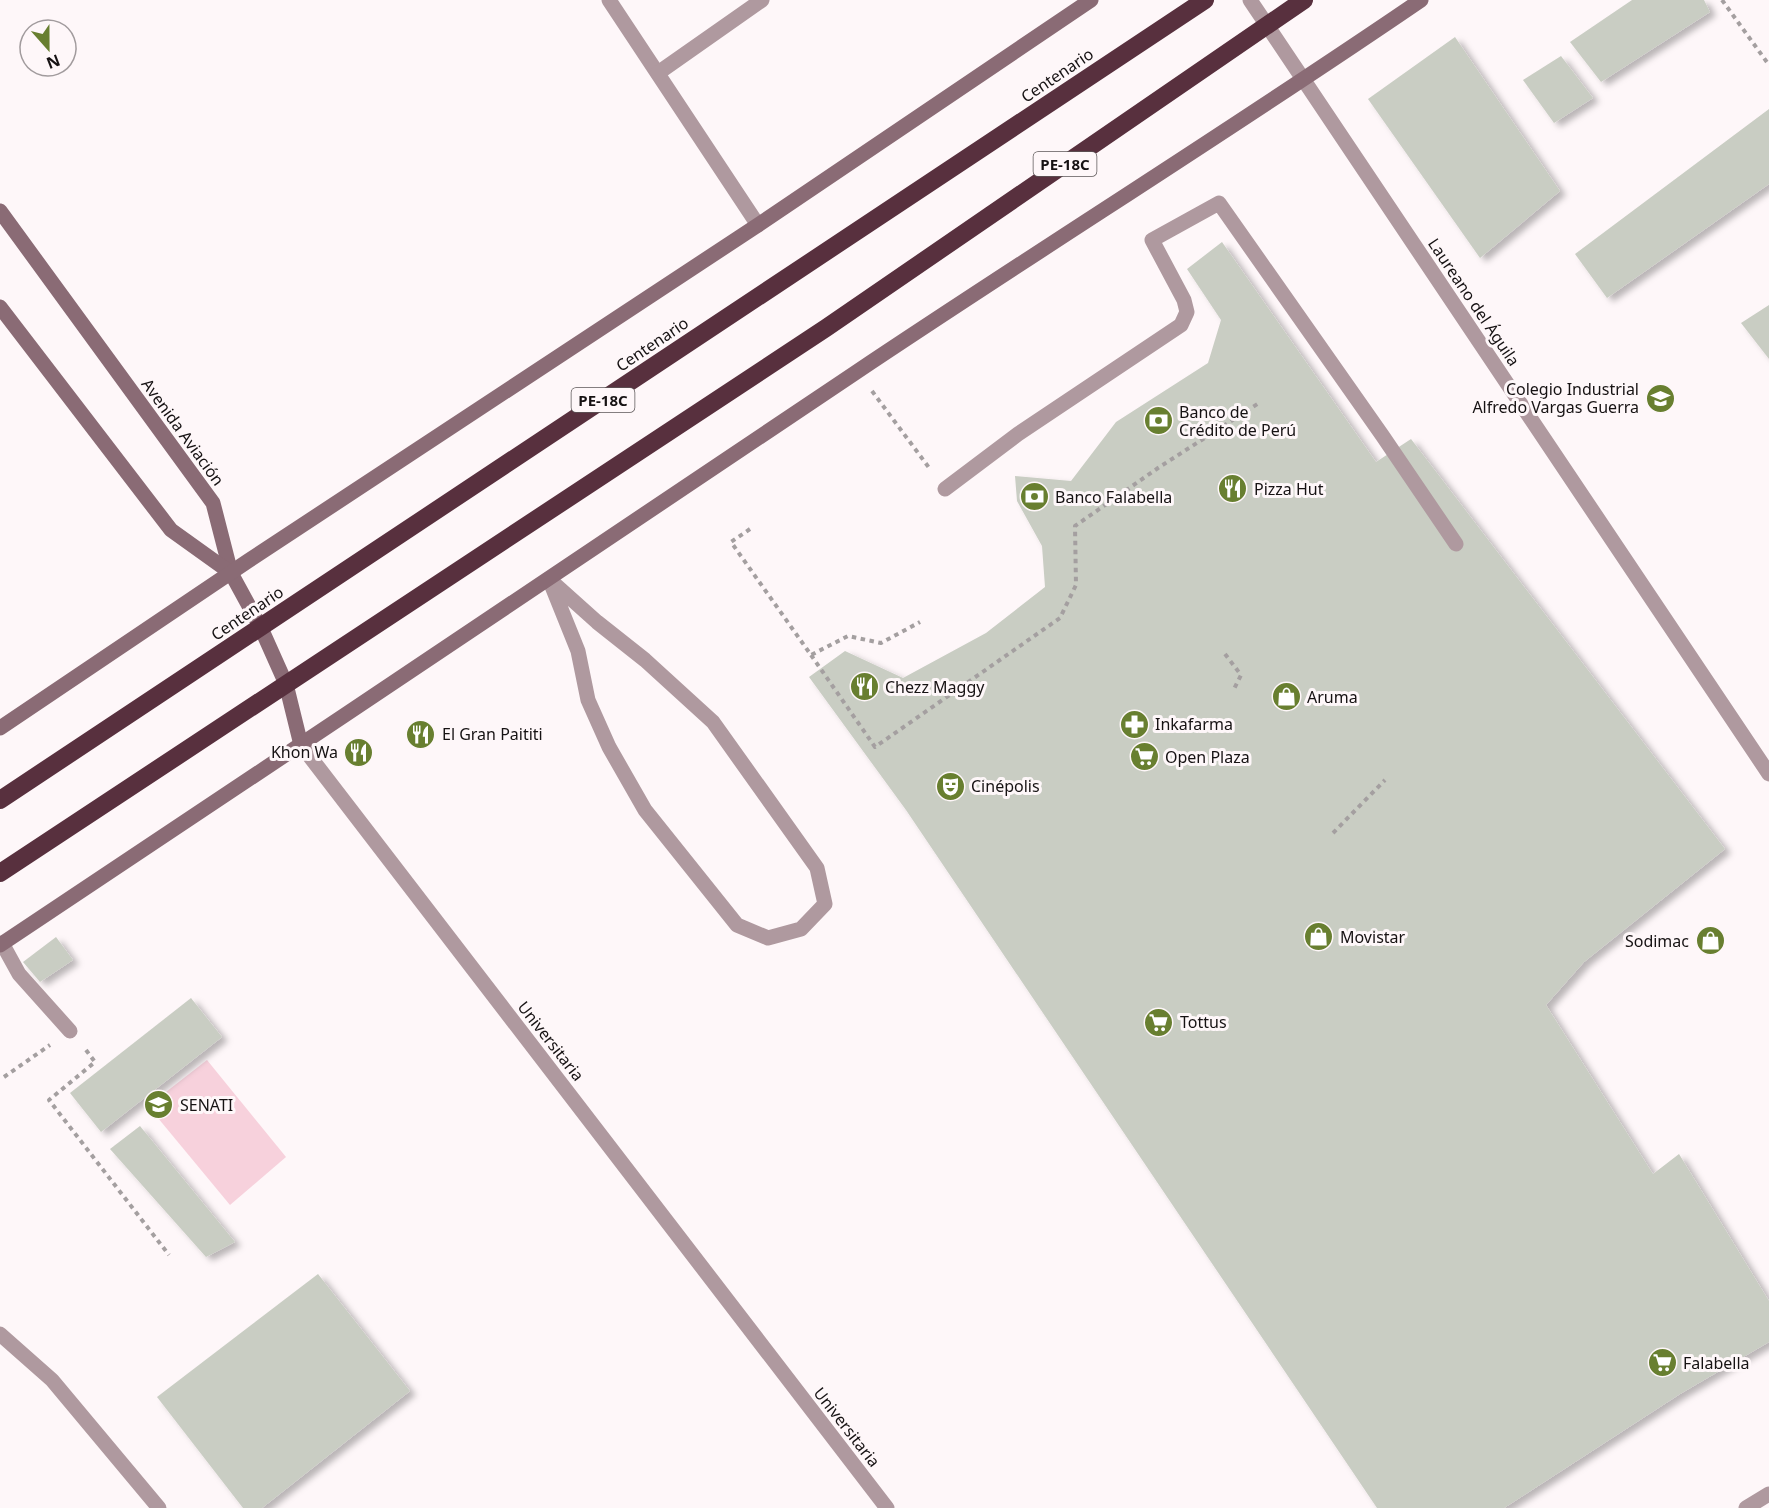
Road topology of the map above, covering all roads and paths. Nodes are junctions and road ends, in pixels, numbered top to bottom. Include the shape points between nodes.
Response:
1 (609, 0) edge
2 (762, 0) edge
3 (1091, 0) edge
4 (1205, 0) edge
5 (1250, 0) edge
6 (1304, 0) edge
7 (1421, 0) edge
8 (1722, 0) edge
9 (1267, 26) junction
10 (1769, 65) edge
11 (658, 73) junction
12 (1303, 80) junction
13 (0, 211) edge
14 (758, 225) junction
15 (0, 307) edge
16 (857, 371) junction
17 (1259, 403) dead end
18 (945, 489) joint
19 (750, 529) dead end
20 (1456, 544) dead end
21 (231, 573) junction
22 (549, 579) junction
23 (920, 622) dead end
24 (261, 628) junction
25 (1225, 654) dead end
26 (811, 655) junction
27 (286, 684) junction
28 (1233, 691) dead end
29 (0, 728) edge
30 (301, 746) junction
31 (1769, 774) edge
32 (1385, 780) dead end
33 (0, 800) edge
34 (1333, 833) dead end
35 (0, 873) edge
36 (1, 944) edge
37 (70, 1031) junction
38 (4, 1077) dead end
39 (169, 1255) dead end
40 (0, 1334) edge
41 (159, 1508) edge
42 (887, 1508) edge

1 - 11 street
2 - 11 street
3 - 14 street
4 - 24 highway, Centenario / PE-18C
5 - 9 street, Laureano del Águila
6 - 9 highway, PE-18C
7 - 12 street
8 - 10 path
9 - 12 street, Laureano del Águila
9 - 27 highway, PE-18C via 826,328
11 - 14 street
12 - 16 street
12 - 31 street, Laureano del Águila
13 - 21 street, Avenida Aviación via 213,503
14 - 21 street
15 - 21 street via 171,530
16 - 18 path
16 - 22 street
17 - 26 path via 1075,526 1076,585 1060,618 875,747
18 - 20 street via 1018,434 1181,325 1187,312 1184,300 1152,240 1219,203
19 - 26 path via 731,542
21 - 24 street, Universitaria
21 - 29 street
22 - 22 street via 578,651 588,700 645,810 737,925 768,938 801,929 825,904 817,868 713,722
22 - 30 street
23 - 26 path via 881,643 848,636
24 - 27 street, Universitaria
24 - 33 highway, Centenario / PE-18C
25 - 28 path via 1241,675
27 - 30 street, Universitaria
27 - 35 highway, PE-18C
30 - 36 street
30 - 42 street, Universitaria
32 - 34 path
36 - 37 street via 19,974
37 - 38 path
37 - 39 path via 95,1062 49,1100
40 - 41 street via 52,1380

